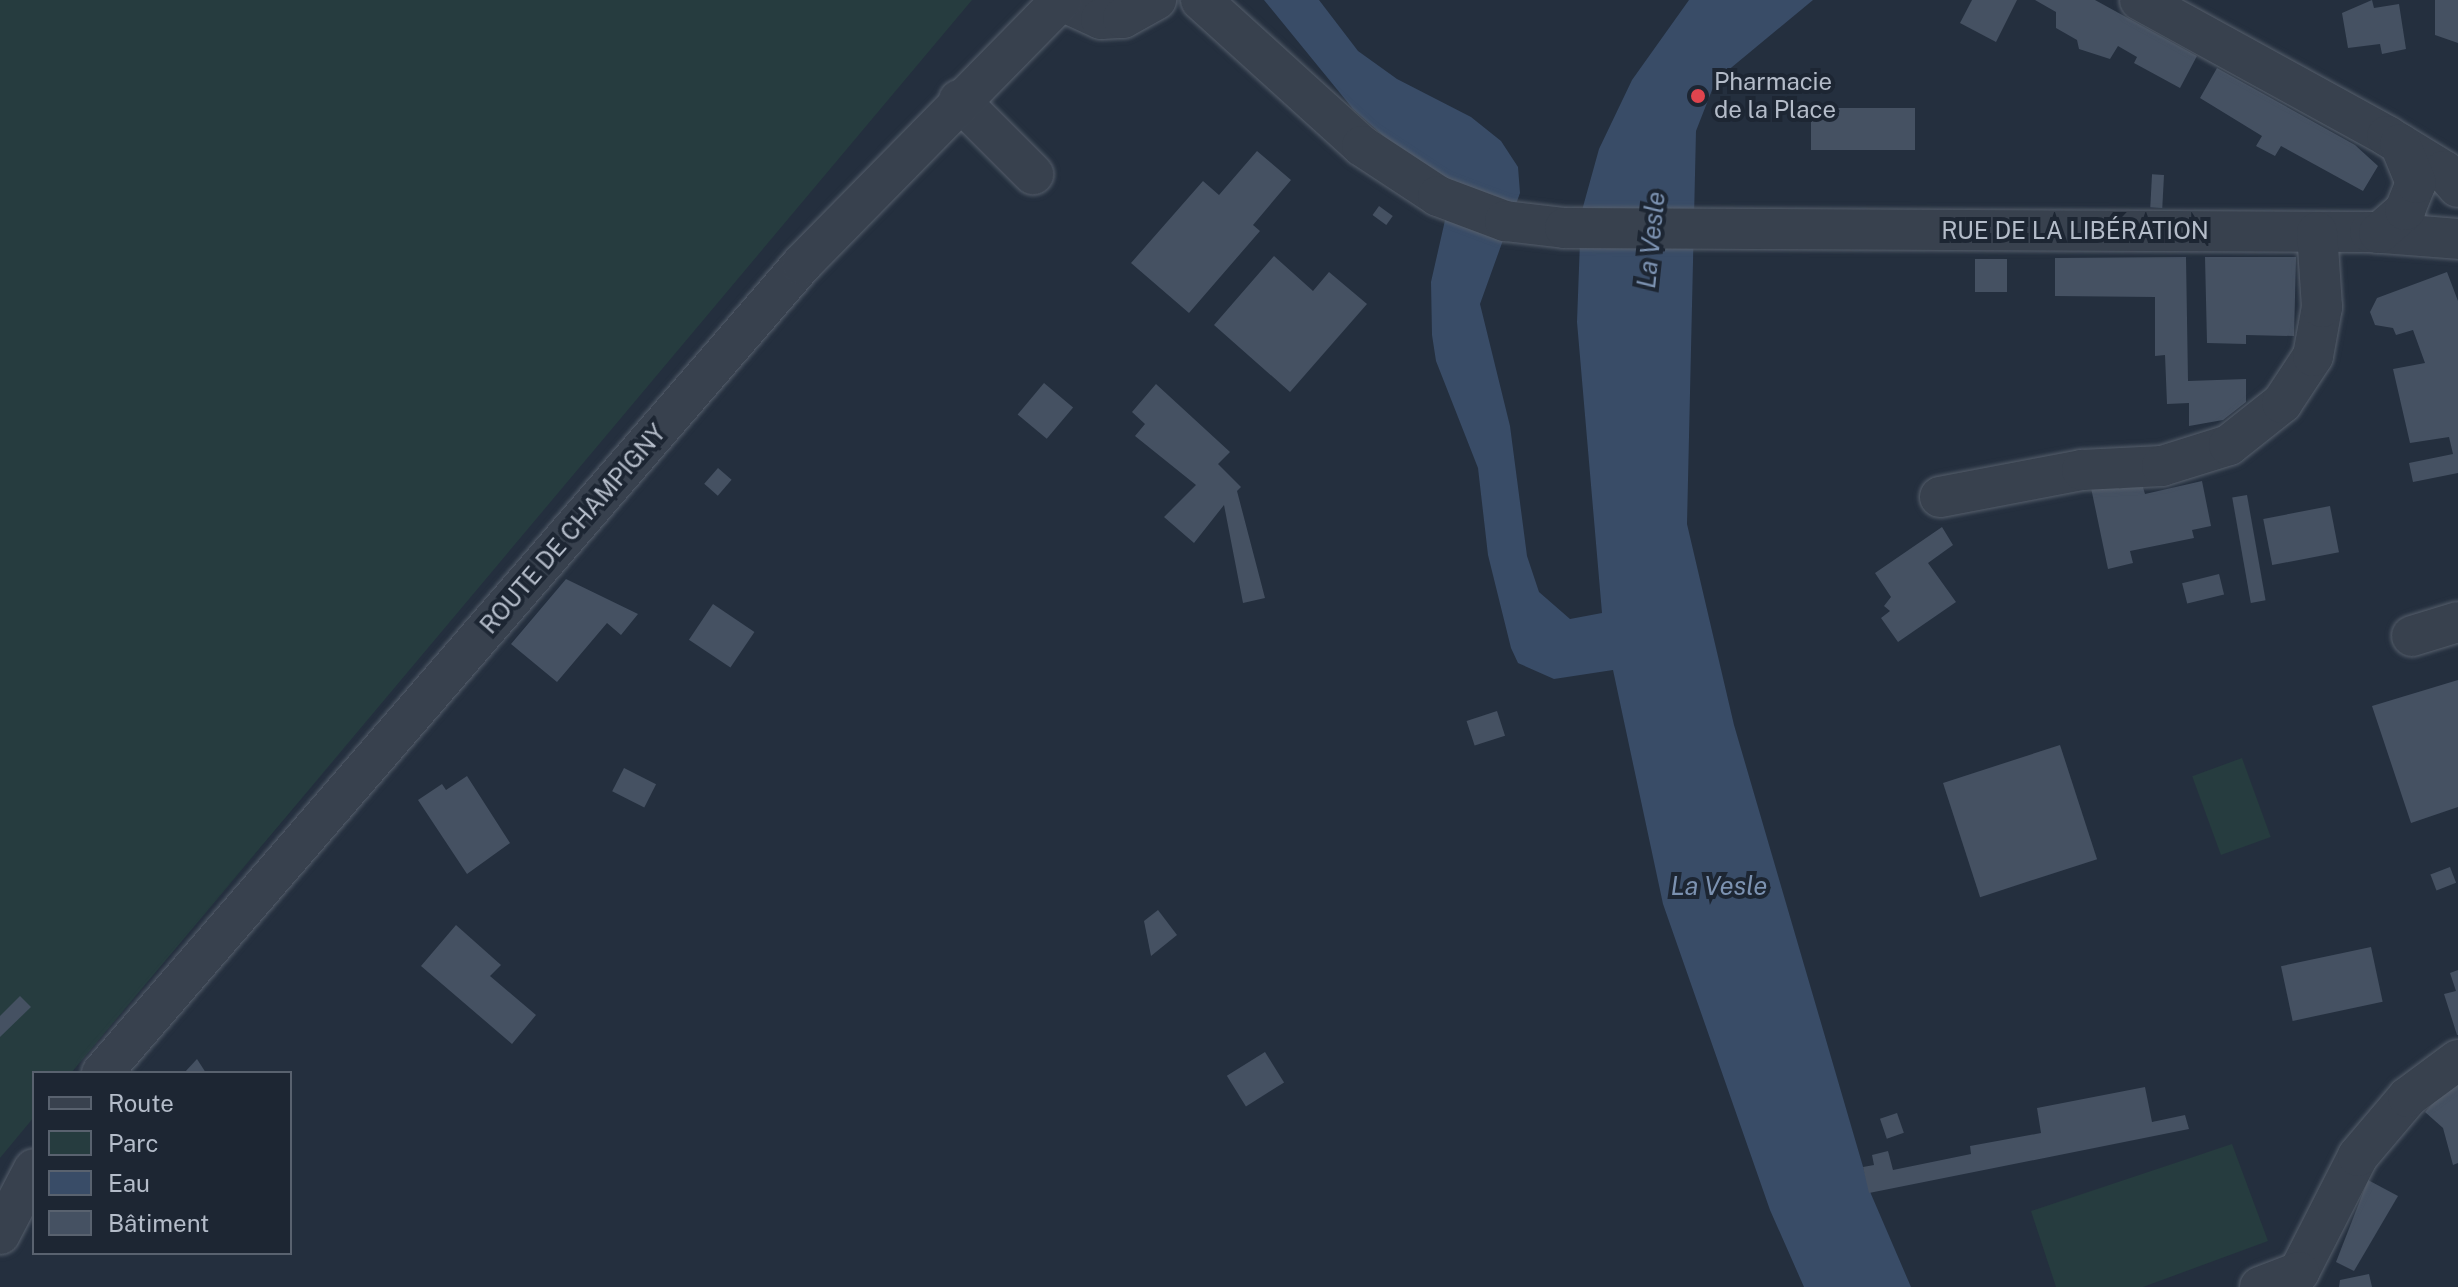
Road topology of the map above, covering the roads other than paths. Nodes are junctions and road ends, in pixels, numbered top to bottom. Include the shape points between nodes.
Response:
1 (1061, 0) edge
2 (1156, 0) edge
3 (1201, 0) edge
4 (2140, 0) edge
5 (959, 100) junction
6 (2400, 144) junction
7 (1033, 174) dead end
8 (2458, 187) edge
9 (2317, 232) junction
10 (2379, 233) junction
11 (2458, 239) edge
12 (1940, 497) dead end
13 (2458, 622) edge
14 (2412, 636) dead end
15 (2458, 1060) edge
16 (104, 1071) edge
17 (32, 1173) edge
18 (0, 1234) edge
19 (2302, 1280) edge
20 (2260, 1287) edge

1 - 2 street via 1101,19 1123,18
1 - 5 street, ROUTE DE CHAMPIGNY
3 - 9 street, RUE DE LA LIBÉRATION via 1362,146 1438,196 1505,221 1565,228
4 - 6 street
5 - 7 street
5 - 16 street, ROUTE DE CHAMPIGNY via 802,264
6 - 8 street via 2444,171
6 - 10 street via 2416,183 2405,210
9 - 10 street, RUE DE LA LIBÉRATION
9 - 12 street via 2322,307 2313,356 2282,403 2229,445 2162,466 2082,470
10 - 11 street, RUE DE LA LIBÉRATION
13 - 14 street
15 - 19 street via 2408,1097 2358,1156
17 - 18 street
19 - 20 street

